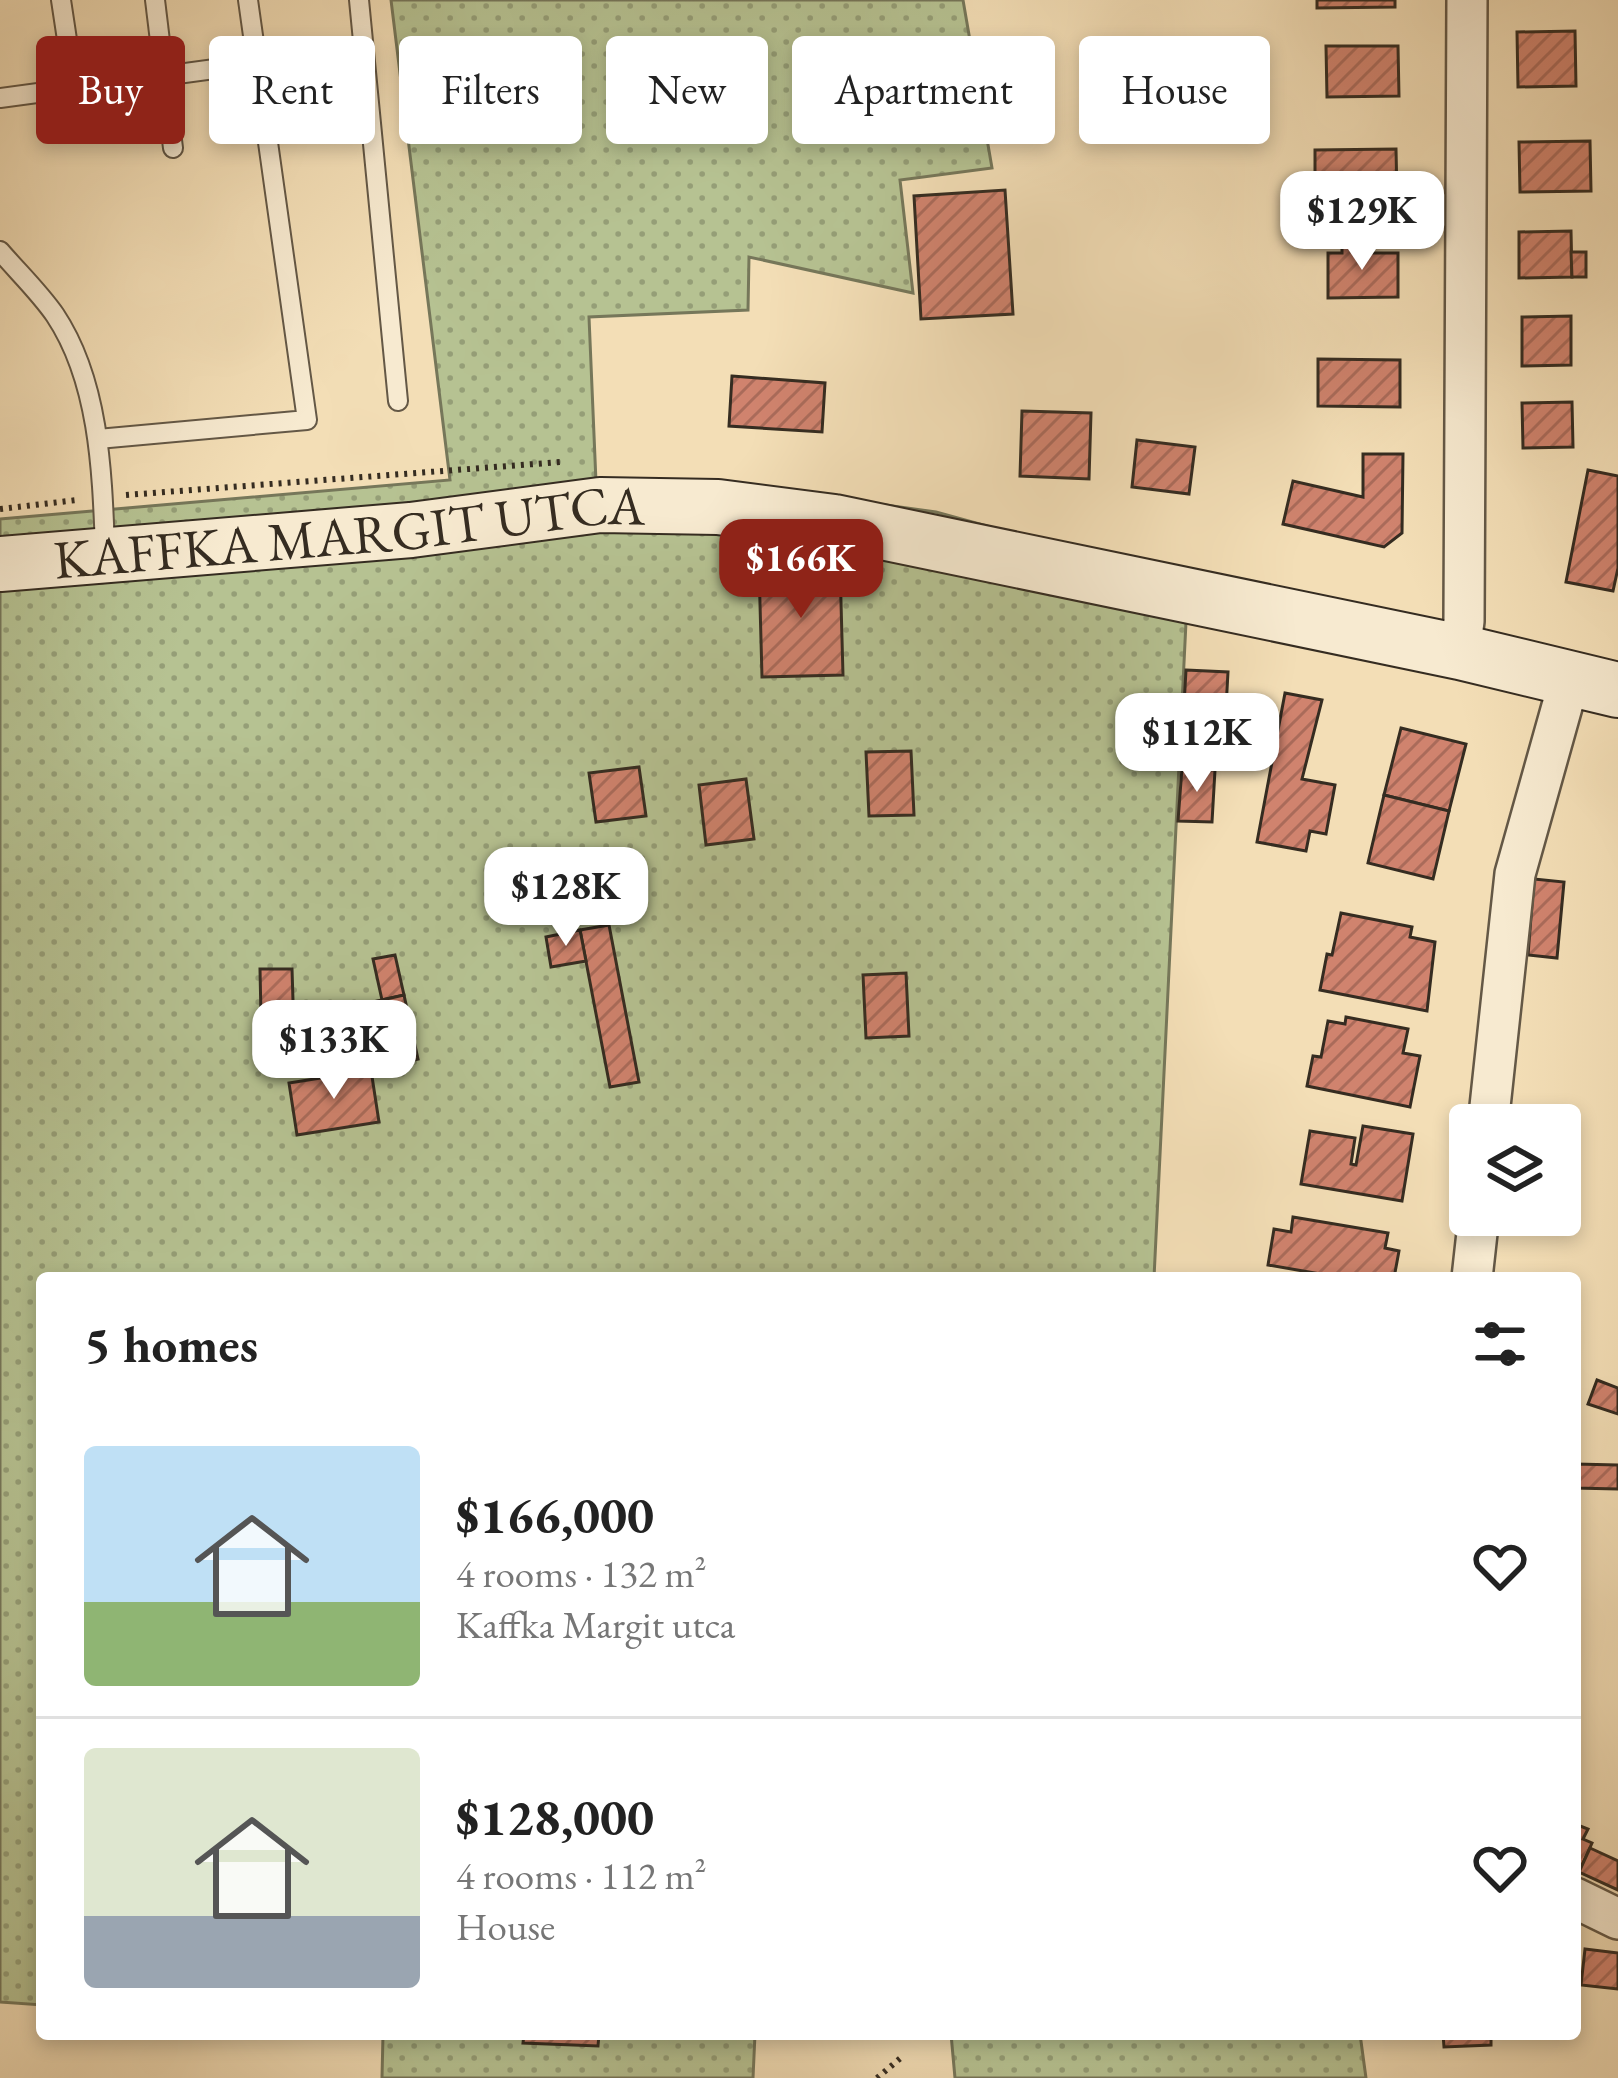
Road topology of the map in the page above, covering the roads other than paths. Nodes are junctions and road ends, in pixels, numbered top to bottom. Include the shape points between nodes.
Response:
1 (61, 0) edge
2 (155, 0) edge
3 (248, 0) edge
4 (359, 0) edge
5 (1467, 0) edge
6 (66, 36) edge
7 (160, 36) edge
8 (254, 36) edge
9 (36, 92) edge
10 (0, 98) edge
11 (172, 144) edge
12 (270, 144) edge
13 (172, 148) dead end
14 (0, 251) edge
15 (398, 401) dead end
16 (98, 439) junction
17 (105, 554) junction
18 (0, 564) edge
19 (1460, 652) junction
20 (1594, 684) edge
21 (1490, 1104) edge
22 (1477, 1236) edge
23 (1473, 1272) edge
24 (1581, 1901) edge
25 (1618, 1919) edge

1 - 6 lane
2 - 7 lane
3 - 8 lane
4 - 15 lane
5 - 19 street
9 - 10 lane
11 - 13 lane
12 - 16 lane via 307,420
14 - 16 lane via 54,314 76,356
16 - 17 lane
17 - 18 street, KAFFKA MARGIT UTCA
17 - 19 street, KAFFKA MARGIT UTCA via 411,530 600,505 718,507 834,522
19 - 20 street, KAFFKA MARGIT UTCA
20 - 21 street via 1515,874
22 - 23 street
24 - 25 street

